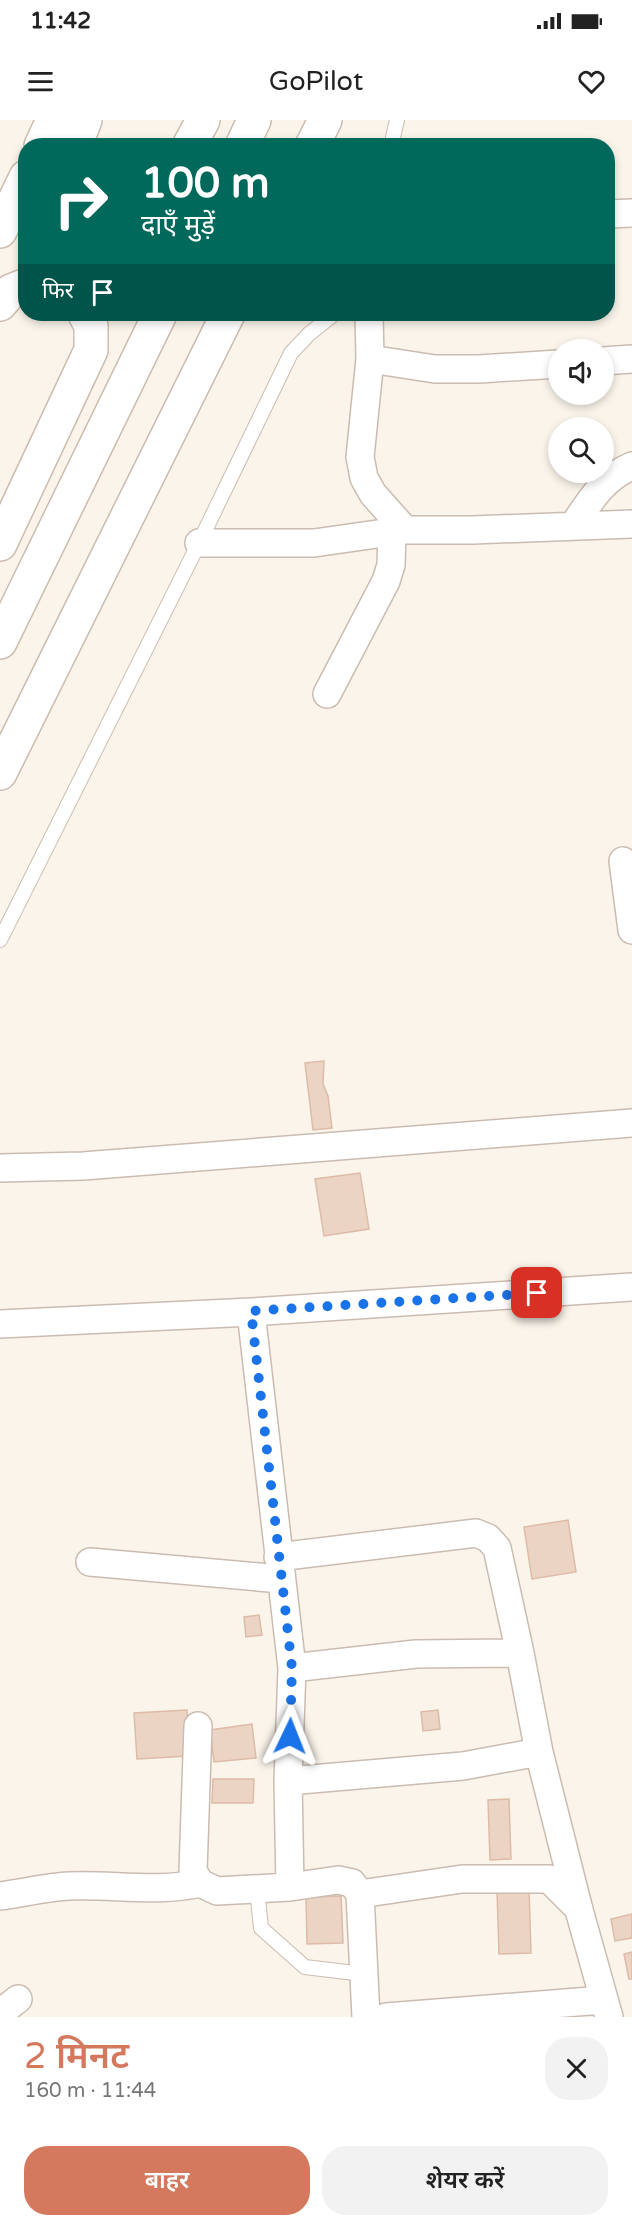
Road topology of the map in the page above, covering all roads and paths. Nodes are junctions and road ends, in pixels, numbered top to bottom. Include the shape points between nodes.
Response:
1 (53, 120) edge
2 (85, 120) edge
3 (203, 120) edge
4 (254, 120) edge
5 (325, 120) edge
6 (397, 120) edge
7 (45, 138) edge
8 (78, 138) edge
9 (193, 138) edge
10 (246, 138) edge
11 (316, 138) edge
12 (393, 138) edge
13 (18, 194) edge
14 (632, 213) edge
15 (615, 214) edge
16 (0, 231) edge
17 (18, 288) edge
18 (0, 304) edge
19 (88, 321) edge
20 (157, 321) edge
21 (225, 321) edge
22 (325, 321) edge
23 (369, 321) edge
24 (370, 359) junction
25 (632, 359) edge
26 (614, 360) edge
27 (548, 365) edge
28 (632, 466) edge
29 (632, 524) edge
30 (573, 526) junction
31 (399, 531) junction
32 (199, 543) junction
33 (0, 544) edge
34 (0, 642) edge
35 (327, 694) dead end
36 (0, 773) edge
37 (623, 861) dead end
38 (632, 930) edge
39 (0, 940) edge
40 (632, 1123) edge
41 (0, 1168) edge
42 (632, 1287) edge
43 (251, 1311) junction
44 (0, 1324) edge
45 (90, 1562) dead end
46 (279, 1568) junction
47 (520, 1653) junction
48 (292, 1668) junction
49 (198, 1725) dead end
50 (539, 1752) junction
51 (288, 1781) junction
52 (200, 1883) junction
53 (290, 1887) junction
54 (257, 1889) junction
55 (360, 1894) junction
56 (0, 1896) edge
57 (579, 1910) junction
58 (363, 1974) junction
59 (606, 2009) edge
60 (366, 2017) edge
61 (386, 2017) edge

1 - 7 main road
2 - 8 main road
3 - 9 main road
4 - 10 main road
5 - 11 main road
6 - 12 lane
13 - 16 main road
14 - 15 street
17 - 18 main road
19 - 33 main road via 91,350
20 - 34 main road
21 - 36 main road
22 - 32 lane via 291,352
23 - 24 street
24 - 27 street via 435,369
24 - 31 street via 360,457 364,478
25 - 26 street
28 - 30 street via 597,490
29 - 30 street
30 - 31 street
31 - 32 street via 314,543
31 - 35 street via 386,581
32 - 39 lane
37 - 38 street
40 - 41 street via 83,1166
42 - 43 street
43 - 44 street
43 - 46 street
45 - 46 street
46 - 47 street via 476,1533 497,1548
46 - 48 street
47 - 48 street via 416,1654
47 - 50 street
48 - 51 street
49 - 52 street via 192,1871
50 - 51 street via 463,1766
50 - 57 street
51 - 53 street
52 - 54 street via 217,1891
52 - 56 street via 142,1888 68,1886
53 - 54 street
53 - 55 street via 338,1880 352,1883
54 - 58 lane via 261,1928 305,1967
55 - 57 street via 462,1879 549,1879
55 - 58 street
57 - 59 street
58 - 60 street
59 - 61 street

